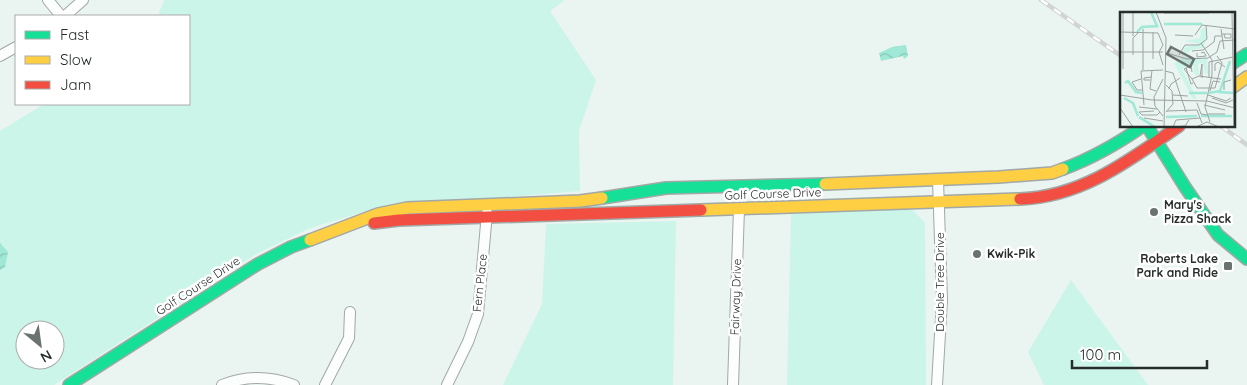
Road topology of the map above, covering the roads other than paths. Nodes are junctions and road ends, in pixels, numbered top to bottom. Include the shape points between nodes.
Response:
1 (48, 0) edge
2 (83, 0) edge
3 (62, 15) edge
4 (64, 15) edge
5 (15, 48) edge
6 (1247, 54) edge
7 (0, 56) edge
8 (1234, 62) edge
9 (1247, 78) edge
10 (1234, 86) edge
11 (1140, 128) edge
12 (1149, 128) edge
13 (1176, 128) edge
14 (1157, 140) junction
15 (938, 180) junction
16 (938, 202) junction
17 (488, 205) junction
18 (739, 209) junction
19 (486, 218) junction
20 (349, 226) junction
21 (1247, 259) edge
22 (350, 312) dead end
23 (69, 385) edge
24 (222, 385) edge
25 (294, 385) edge
26 (325, 385) edge
27 (447, 385) edge
28 (733, 385) edge
29 (937, 385) edge

1 - 3 street
2 - 4 street
5 - 7 street
6 - 8 street
9 - 10 street
11 - 15 street, Golf Course Drive via 1088,160 1052,173
12 - 14 street
13 - 14 street, Golf Course Drive
14 - 16 street, Golf Course Drive via 1095,180 1056,194 1024,199
14 - 21 street via 1218,235
15 - 16 street, Double Tree Drive
15 - 17 street, Golf Course Drive via 666,188 580,200
16 - 18 street, Golf Course Drive
16 - 29 street, Double Tree Drive via 942,300
17 - 19 street, Fern Place
17 - 20 street, Golf Course Drive via 407,208 378,214
18 - 19 street, Golf Course Drive
18 - 28 street, Fairway Drive
19 - 20 street, Golf Course Drive via 399,220
19 - 27 street, Fern Place via 478,314
20 - 23 street, Golf Course Drive via 291,247 258,264
22 - 26 street via 349,338
24 - 25 street via 255,377

